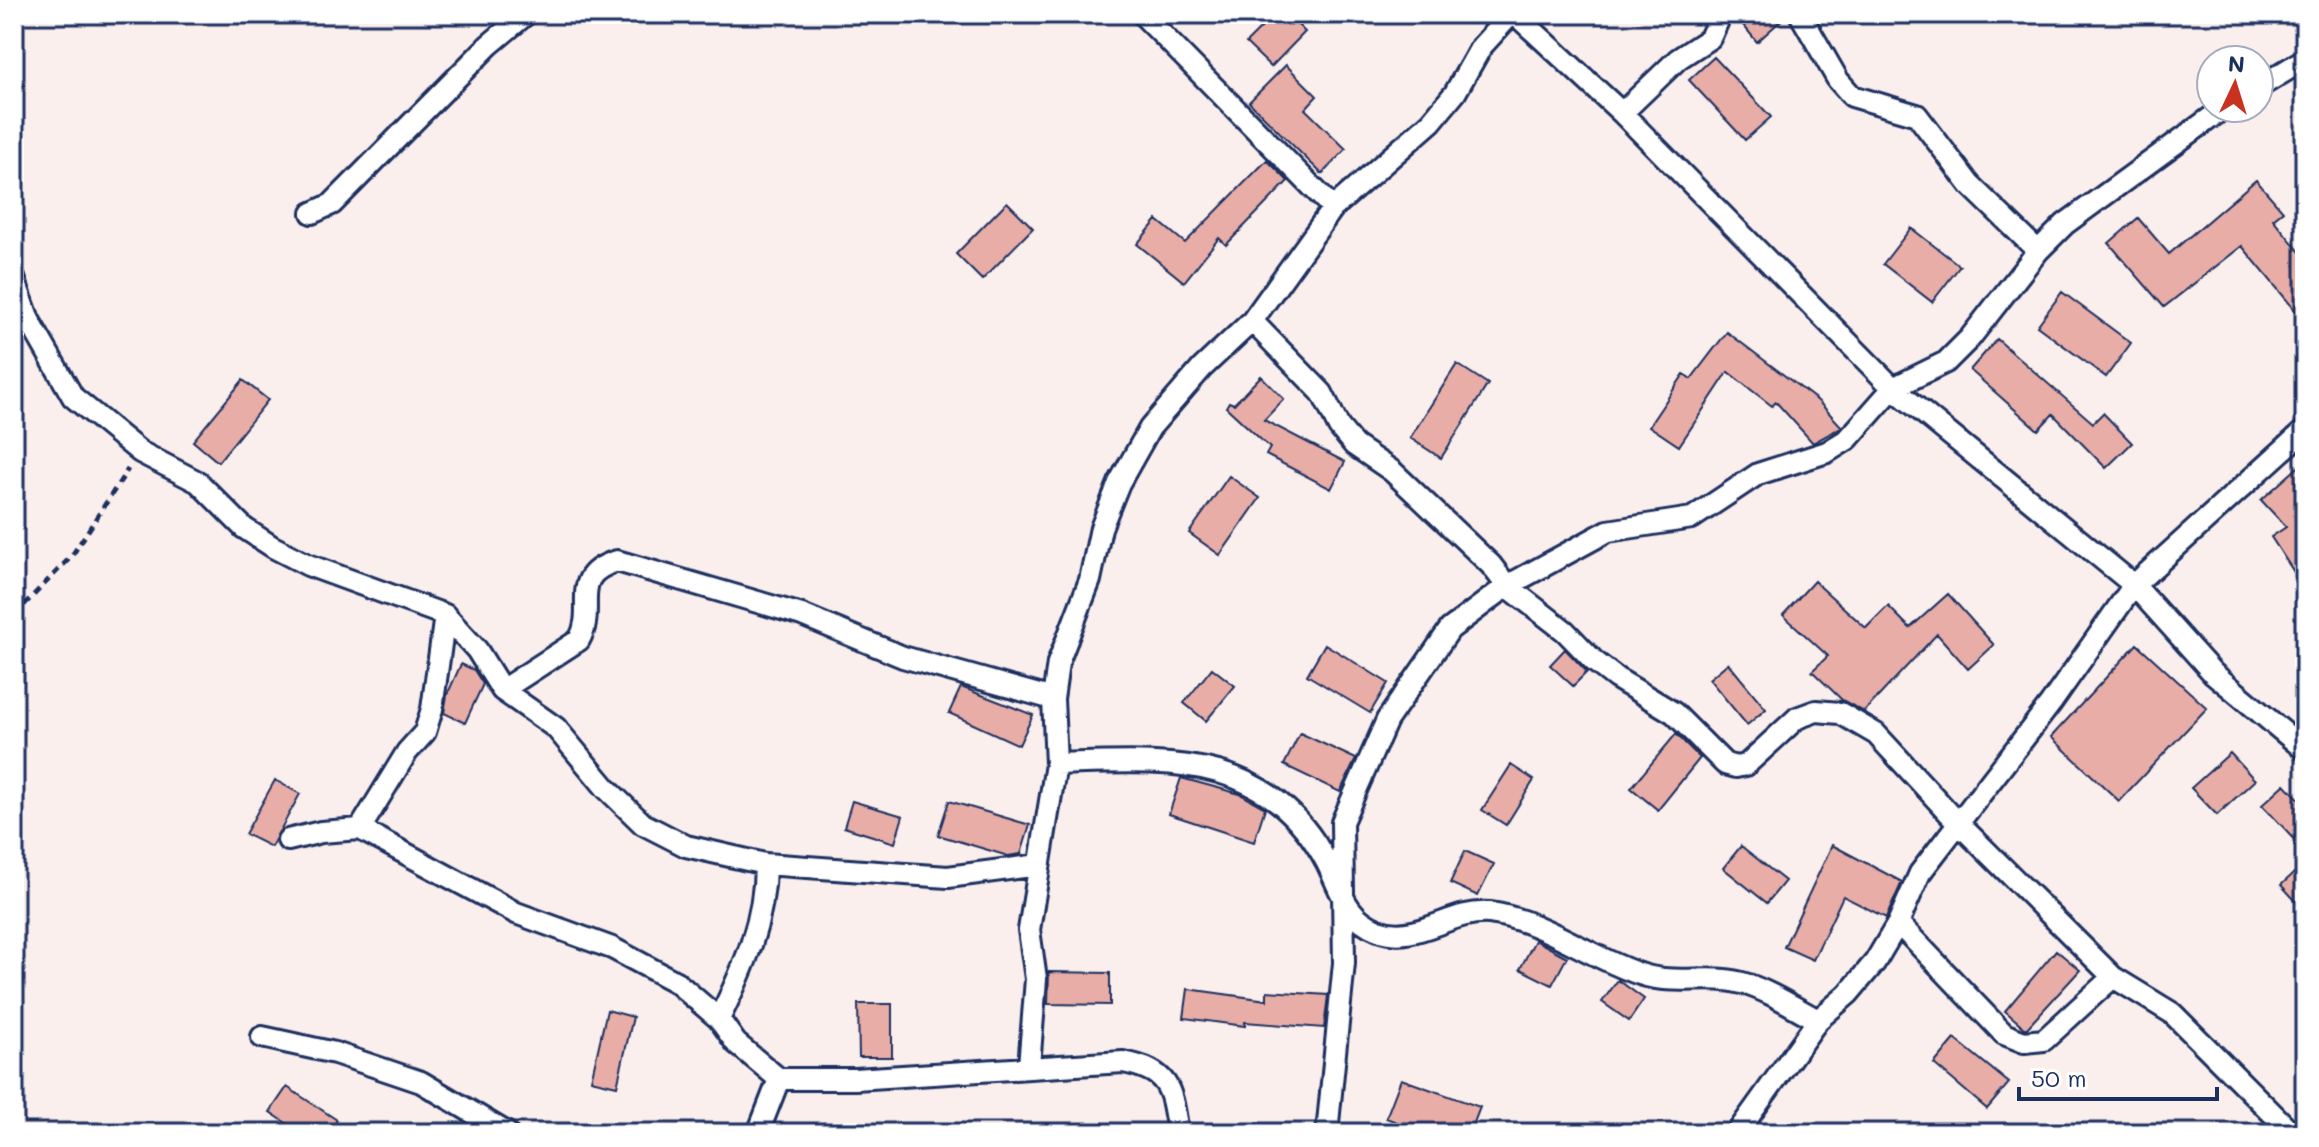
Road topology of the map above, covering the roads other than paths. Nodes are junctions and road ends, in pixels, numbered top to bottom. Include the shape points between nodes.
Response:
1 (526, 14) edge
2 (1142, 14) edge
3 (1513, 14) edge
4 (1721, 14) edge
5 (1800, 14) edge
6 (2305, 59) edge
7 (2275, 77) edge
8 (1622, 113) junction
9 (2202, 124) edge
10 (1333, 208) junction
11 (312, 213) dead end
12 (2038, 251) junction
13 (14, 278) edge
14 (1252, 321) junction
15 (1893, 388) junction
16 (2305, 430) edge
17 (2134, 585) junction
18 (1507, 586) junction
19 (445, 615) junction
20 (502, 690) junction
21 (1053, 699) junction
22 (2305, 750) edge
23 (1056, 764) junction
24 (1960, 825) junction
25 (360, 829) junction
26 (288, 840) dead end
27 (765, 864) junction
28 (1039, 865) junction
29 (1345, 908) junction
30 (1898, 923) junction
31 (2113, 977) junction
32 (719, 1019) junction
33 (1818, 1020) junction
34 (262, 1037) dead end
35 (1029, 1066) junction
36 (779, 1079) junction
37 (507, 1133) edge
38 (758, 1133) edge
39 (1178, 1133) edge
40 (1327, 1133) edge
41 (1737, 1133) edge
42 (2292, 1133) edge

1 - 11 street via 332,204
2 - 10 street
3 - 8 street
3 - 10 street via 1481,47 1431,122
4 - 8 street via 1710,38 1678,59
5 - 12 street via 1852,96 1917,115 1970,185
6 - 7 street
8 - 15 street
9 - 12 street via 2065,224
10 - 14 street
12 - 15 street via 1946,362
13 - 19 street via 29,320 73,397 140,452 198,482 244,528 285,553
14 - 18 street via 1322,393 1354,445 1392,471
14 - 21 street via 1150,428 1119,483 1058,663
15 - 17 street
15 - 18 street via 1848,439 1827,452 1758,474 1692,518 1608,531
16 - 17 street
17 - 22 street via 2213,673
17 - 24 street
18 - 24 street via 1616,678 1674,713 1725,764 1746,765 1797,718 1816,711 1840,713 1876,734
18 - 29 street via 1450,629 1387,720 1342,822
19 - 20 street via 477,650
19 - 25 street via 425,732
20 - 21 street via 579,640 585,630 586,583 598,567 617,561 802,615 903,657
20 - 27 street via 556,728 643,824 686,846
21 - 23 street
23 - 28 street
23 - 29 street via 1195,765 1260,786 1301,821
24 - 30 street via 1920,873
24 - 31 street
25 - 26 street
25 - 32 street via 516,913 612,948 676,982
27 - 28 street via 948,877
27 - 32 street via 762,912
28 - 35 street via 1029,930 1036,979
29 - 33 street via 1390,934 1408,934 1461,916 1508,916 1641,975 1743,983
29 - 40 street
30 - 31 street via 2004,1034 2024,1042 2044,1040
30 - 33 street via 1875,962
31 - 42 street via 2172,1013
32 - 36 street via 736,1043
33 - 41 street
34 - 37 street via 335,1053 421,1082
35 - 36 street via 871,1079
35 - 39 street via 1123,1062 1148,1067 1172,1092
36 - 38 street

